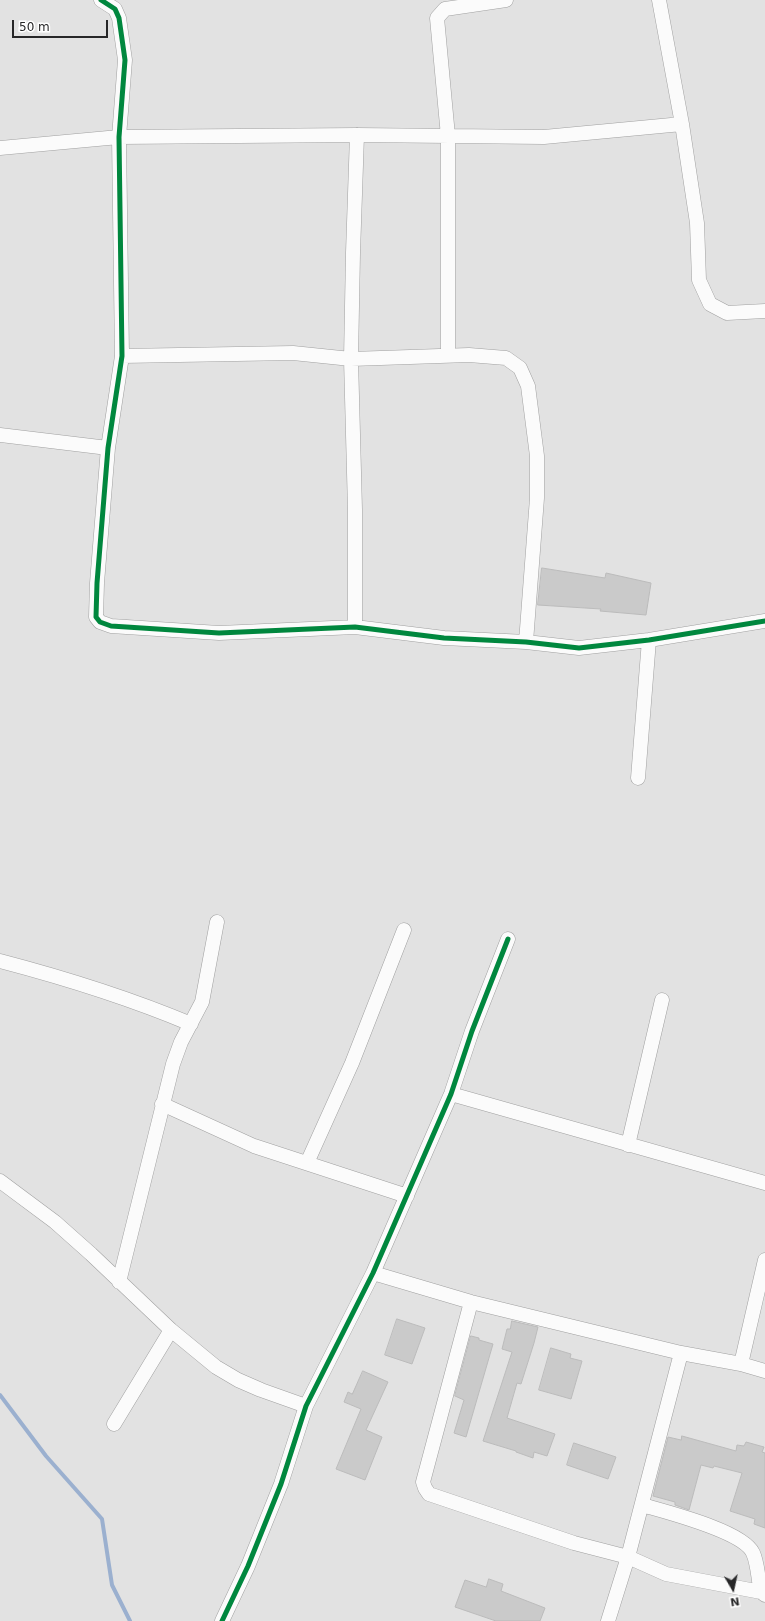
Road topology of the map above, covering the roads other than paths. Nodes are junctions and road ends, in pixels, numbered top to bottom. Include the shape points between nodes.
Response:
1 (101, 0) edge
2 (506, 0) edge
3 (659, 0) edge
4 (682, 124) junction
5 (357, 135) junction
6 (448, 136) junction
7 (119, 137) junction
8 (0, 148) edge
9 (765, 311) edge
10 (448, 355) junction
11 (122, 356) junction
12 (351, 359) junction
13 (0, 435) edge
14 (108, 448) junction
15 (765, 621) edge
16 (355, 627) junction
17 (649, 640) junction
18 (526, 642) junction
19 (638, 778) dead end
20 (217, 922) dead end
21 (404, 930) dead end
22 (508, 938) dead end
23 (0, 961) edge
24 (662, 1000) dead end
25 (191, 1024) junction
26 (451, 1094) junction
27 (162, 1104) junction
28 (628, 1145) junction
29 (307, 1163) junction
30 (0, 1181) edge
31 (765, 1183) edge
32 (407, 1196) junction
33 (765, 1260) edge
34 (373, 1273) junction
35 (119, 1282) junction
36 (471, 1302) junction
37 (171, 1330) junction
38 (681, 1353) junction
39 (741, 1364) junction
40 (765, 1371) edge
41 (306, 1406) junction
42 (114, 1424) dead end
43 (642, 1505) junction
44 (628, 1557) junction
45 (763, 1593) edge
46 (222, 1621) edge
47 (608, 1621) edge

1 - 7 street via 115,9 120,18 125,60
2 - 6 street via 445,9 437,18
3 - 4 street
4 - 6 street via 544,137
4 - 9 street via 697,223 699,280 710,304 727,313
5 - 6 street
5 - 7 street
5 - 12 street
6 - 10 street
7 - 8 street
7 - 11 street
10 - 12 street
10 - 18 street via 506,358 520,368 528,386 537,456 537,491
11 - 12 street via 293,353
11 - 14 street
12 - 16 street
13 - 14 street
14 - 16 street via 97,583 96,617 100,622 111,626 219,633
15 - 17 street
16 - 18 street via 444,638
17 - 18 street via 579,648
17 - 19 street
20 - 25 street via 202,1002
21 - 29 street via 352,1063
22 - 26 street
23 - 25 street via 92,988
24 - 28 street
25 - 27 street via 173,1064
26 - 28 street
26 - 32 street
27 - 29 street via 254,1146
27 - 35 street
28 - 31 street
29 - 32 street
30 - 35 street via 55,1222
32 - 34 street
33 - 39 street
34 - 36 street
34 - 41 street
35 - 37 street
36 - 38 street
36 - 44 street via 423,1482 428,1494 574,1543
37 - 41 street via 216,1367 238,1380
37 - 42 street
38 - 39 street
38 - 43 street
39 - 40 street
41 - 46 street via 281,1484 248,1566
43 - 44 street
43 - 45 street via 730,1534 754,1555
44 - 45 street via 666,1574
44 - 47 street

